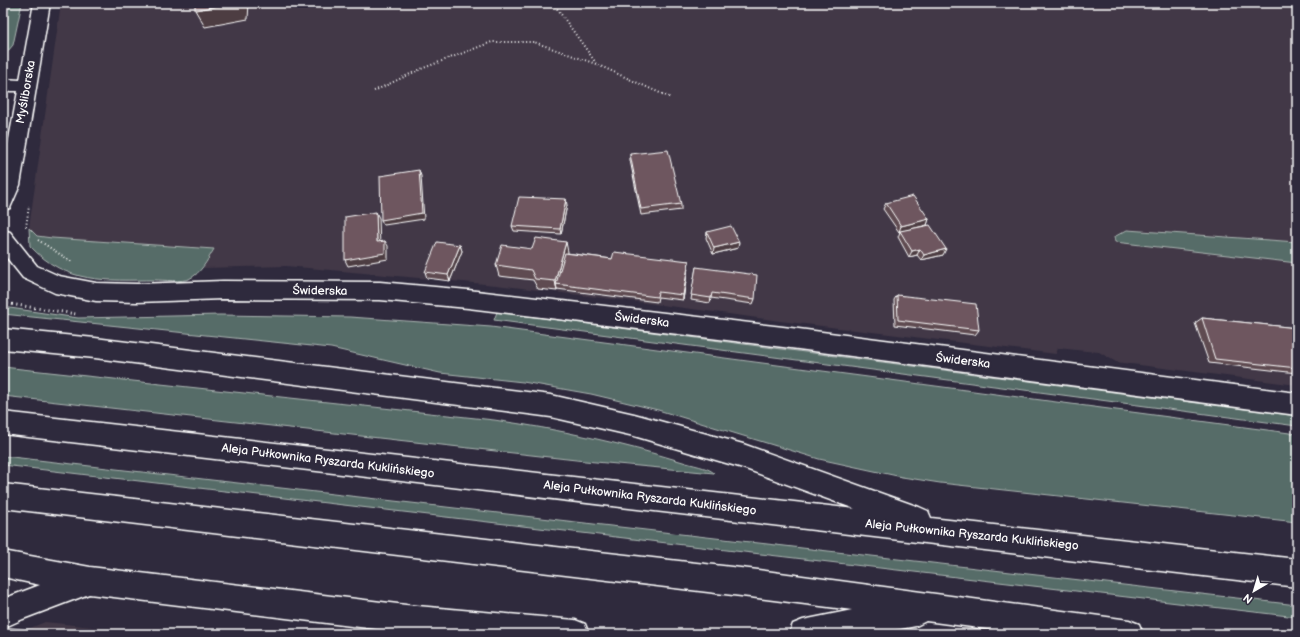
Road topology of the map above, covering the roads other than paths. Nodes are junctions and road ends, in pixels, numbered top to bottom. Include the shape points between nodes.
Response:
1 (42, 3) edge
2 (3, 85) edge
3 (27, 86) junction
4 (3, 203) edge
5 (3, 238) edge
6 (3, 339) edge
7 (1297, 404) edge
8 (3, 423) edge
9 (3, 496) edge
10 (956, 534) junction
11 (3, 564) edge
12 (1297, 572) edge
13 (90, 581) junction
14 (940, 609) junction
15 (3, 614) edge
16 (575, 634) edge
17 (803, 634) edge
18 (1129, 634) edge

1 - 3 main road, Myśliborska
2 - 3 main road
3 - 4 main road, Myśliborska via 10,185
5 - 7 main road, Świderska via 30,272 55,284 96,292 380,291 783,337
6 - 10 main road via 102,349 551,406 634,425 743,456
8 - 10 main road, Aleja Pułkownika Ryszarda Kuklińskiego
9 - 14 main road via 758,584
10 - 12 main road, Aleja Pułkownika Ryszarda Kuklińskiego
11 - 13 main road
13 - 15 main road via 17,606
13 - 16 main road via 406,619
14 - 17 main road
14 - 18 main road

